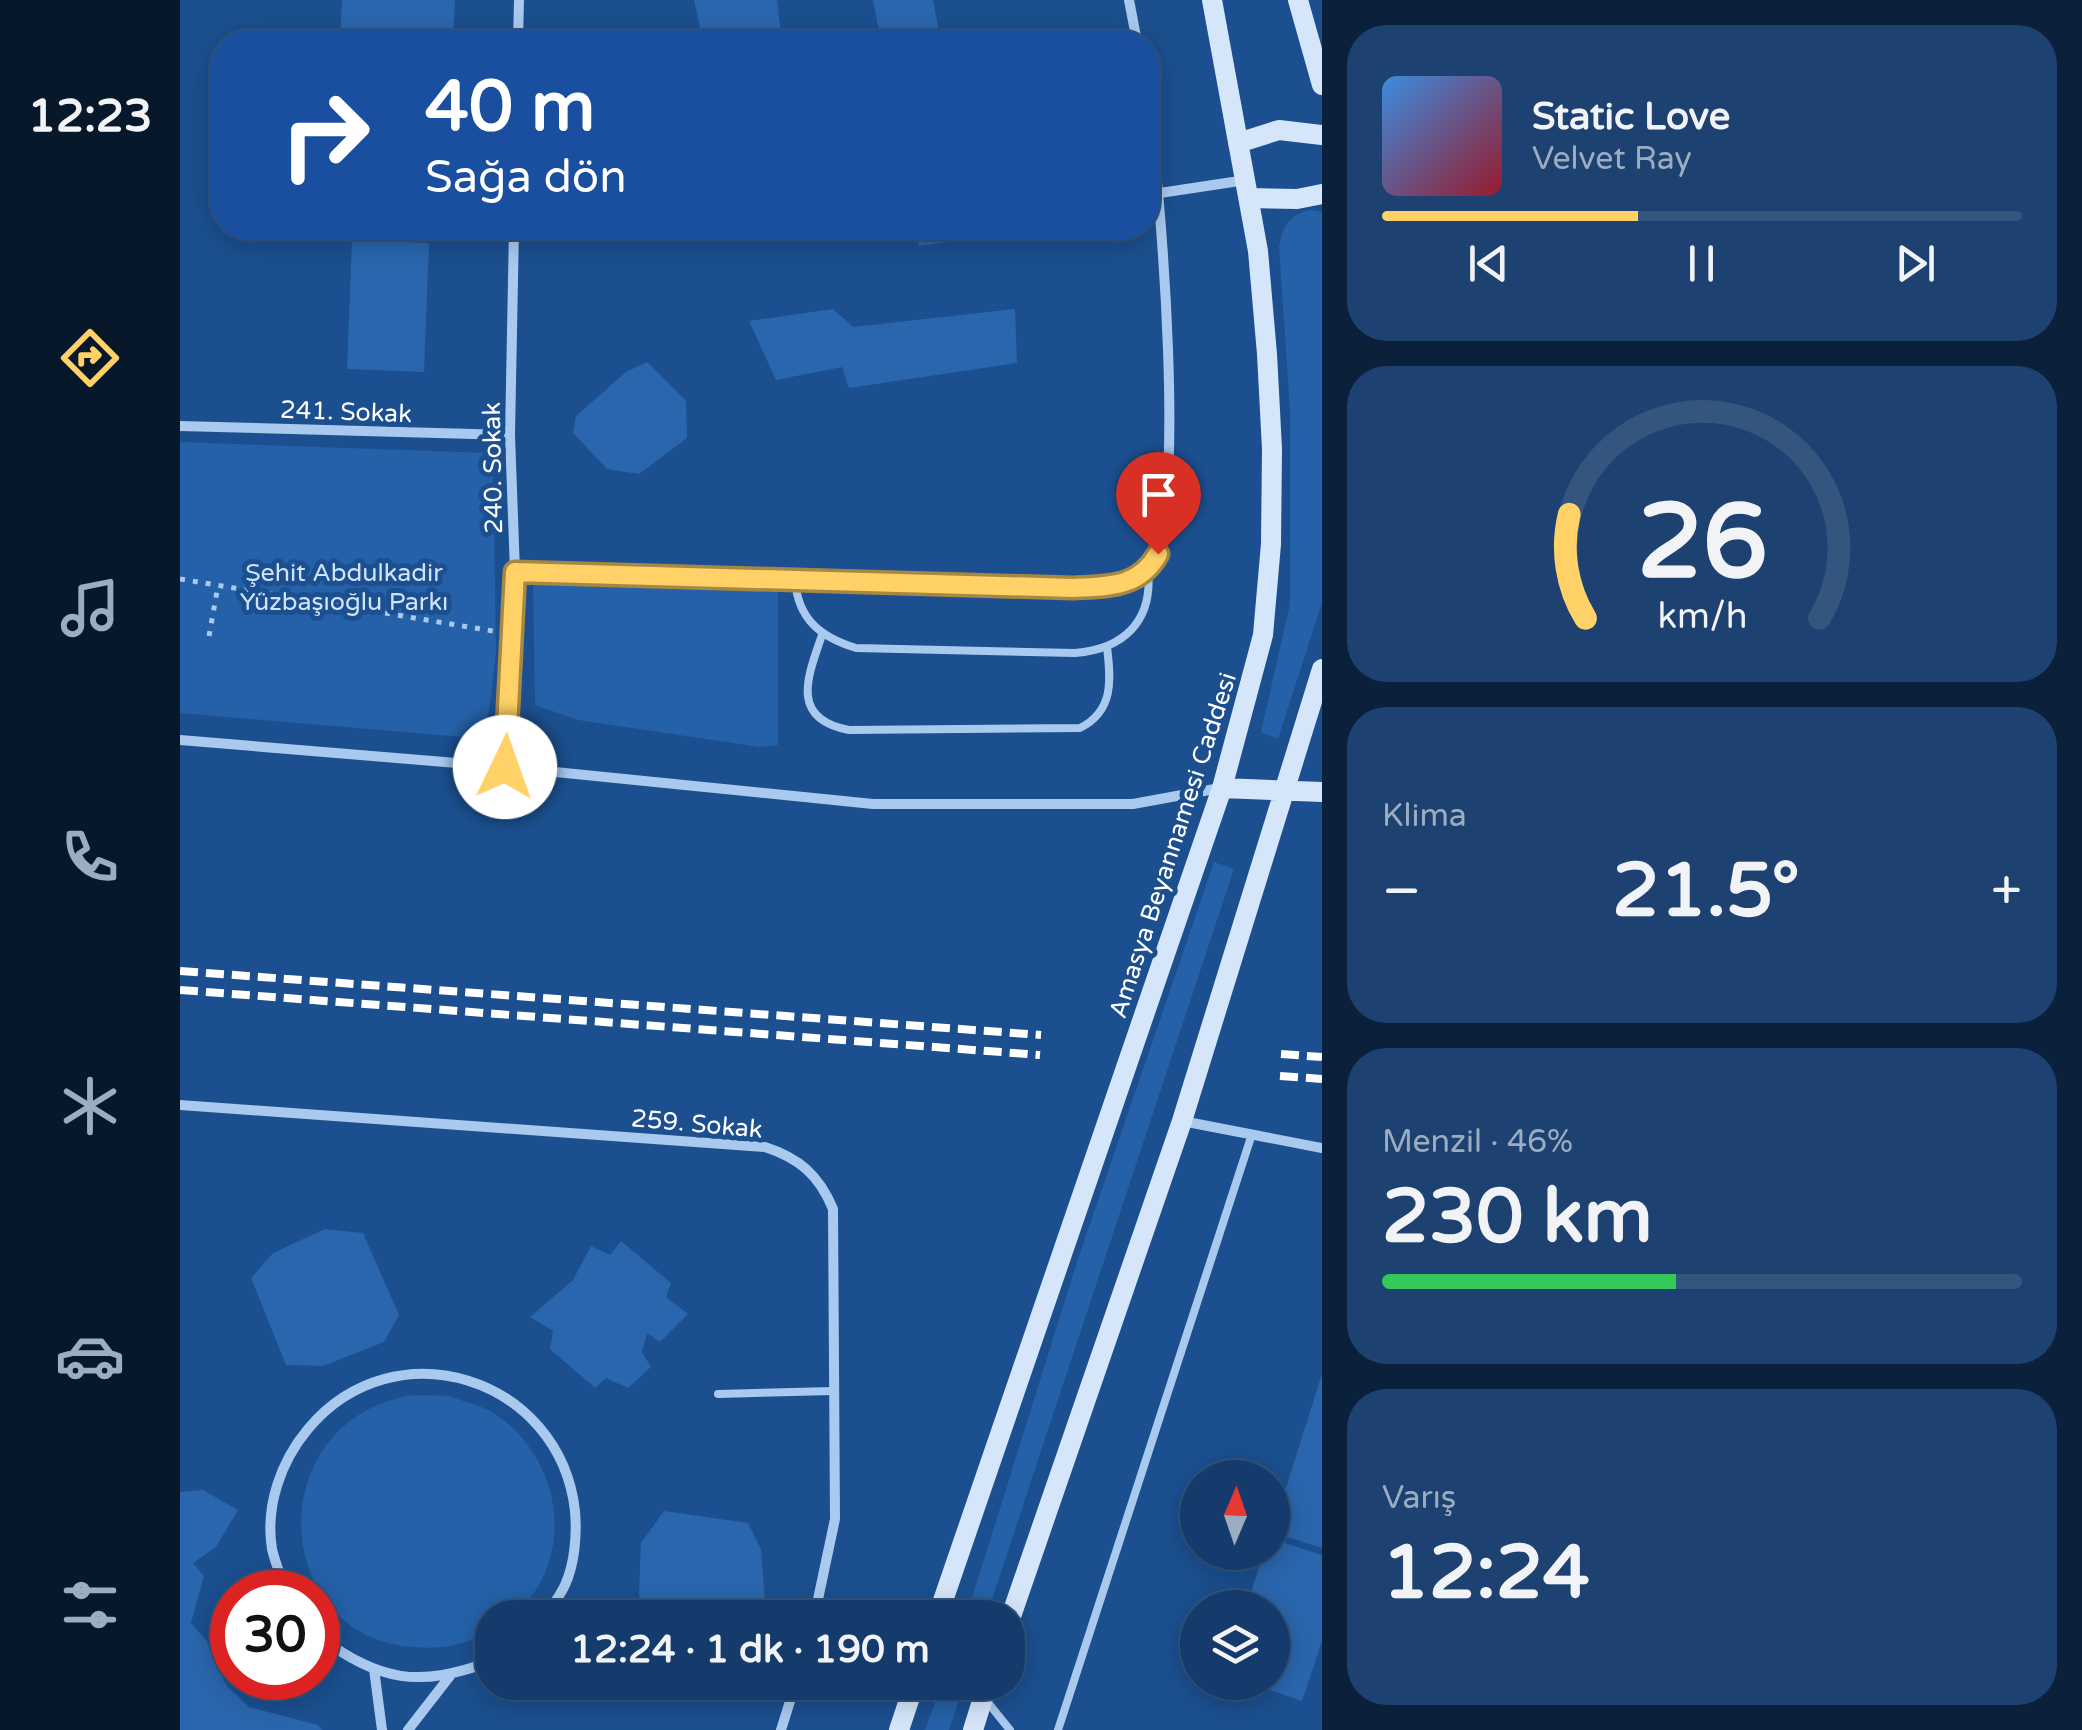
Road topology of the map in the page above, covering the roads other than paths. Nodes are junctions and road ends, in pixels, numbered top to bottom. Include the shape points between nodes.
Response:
1 (519, 0) edge
2 (1129, 0) edge
3 (1212, 0) edge
4 (1298, 0) edge
5 (518, 30) edge
6 (1134, 30) edge
7 (1322, 85) edge
8 (1322, 135) edge
9 (1238, 143) junction
10 (1247, 189) junction
11 (1160, 193) joint
12 (1322, 194) edge
13 (514, 240) edge
14 (180, 426) edge
15 (510, 436) junction
16 (515, 572) junction
17 (1148, 572) junction
18 (794, 580) junction
19 (822, 634) junction
20 (1107, 646) junction
21 (1322, 669) edge
22 (180, 740) edge
23 (505, 767) junction
24 (1222, 788) junction
25 (1286, 791) junction
26 (1322, 792) edge
27 (180, 1105) edge
28 (1182, 1121) junction
29 (1252, 1134) junction
30 (1322, 1148) edge
31 (834, 1391) junction
32 (718, 1394) dead end
33 (279, 1570) edge
34 (556, 1600) edge
35 (818, 1600) edge
36 (943, 1600) edge
37 (1017, 1600) edge
38 (340, 1651) edge
39 (475, 1667) edge
40 (374, 1669) junction
41 (450, 1676) junction
42 (790, 1700) edge
43 (909, 1700) edge
44 (982, 1700) edge
45 (991, 1700) edge
46 (382, 1730) edge
47 (408, 1730) edge
48 (781, 1730) edge
49 (898, 1730) edge
50 (972, 1730) edge
51 (1010, 1730) edge
52 (1058, 1730) edge

1 - 5 street
2 - 6 street
3 - 9 main road, Amasya Beyannamesi Caddesi
4 - 7 main road
8 - 9 main road via 1279,130
9 - 10 main road, Amasya Beyannamesi Caddesi
10 - 11 street
10 - 12 main road via 1273,200
10 - 24 main road, Amasya Beyannamesi Caddesi via 1266,354 1271,544 1262,634
11 - 17 street via 1169,403 1166,520
13 - 15 street, 240. Sokak
14 - 15 street, 241. Sokak
15 - 16 street, 240. Sokak
16 - 18 street
16 - 23 street, 240. Sokak
17 - 18 street via 1120,586 1073,588
17 - 20 lane via 1146,611
18 - 19 lane via 805,617
19 - 20 lane via 856,648 1075,653
19 - 20 lane via 807,698 825,722 849,730 1080,728 1106,704
21 - 25 main road
22 - 23 street
23 - 24 street via 873,804 1133,804
24 - 25 main road
24 - 36 main road, Amasya Beyannamesi Caddesi
25 - 26 main road
25 - 28 main road
27 - 31 street, 259. Sokak via 765,1147 790,1155 824,1187 833,1209
28 - 29 street
28 - 37 main road
29 - 30 street
29 - 52 lane
31 - 32 lane
31 - 35 street, 259. Sokak via 835,1520
33 - 34 street via 272,1548 273,1496 291,1449 324,1410 367,1383 417,1372 468,1379 514,1402 550,1438 572,1484 577,1534
38 - 40 street
39 - 41 street
40 - 41 street via 405,1677
40 - 46 street
41 - 47 street
42 - 48 street
43 - 49 main road
44 - 50 main road
45 - 51 lane

